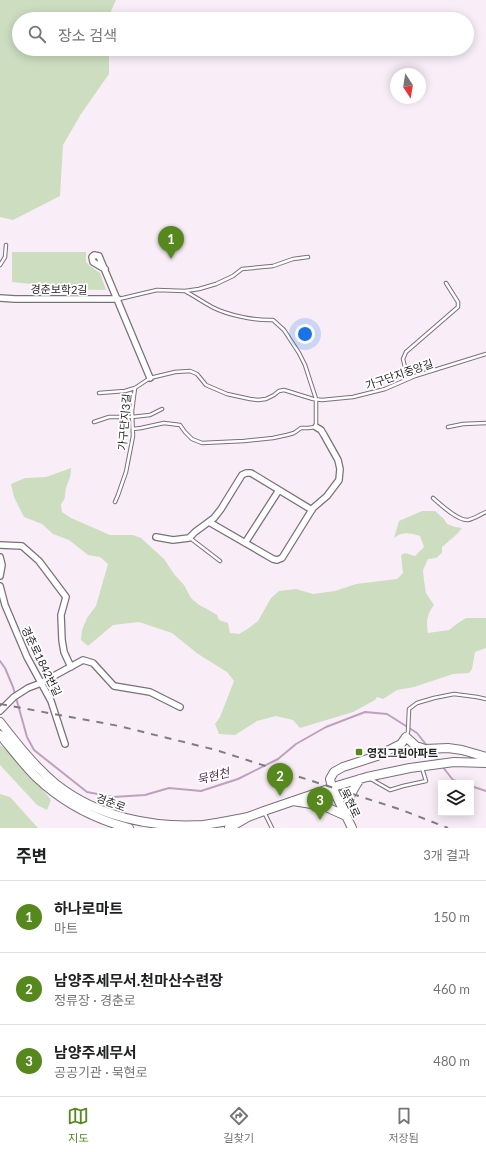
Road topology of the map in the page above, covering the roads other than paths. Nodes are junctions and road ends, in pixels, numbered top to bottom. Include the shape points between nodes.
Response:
1 (6, 245) dead end
2 (308, 257) dead end
3 (0, 265) edge
4 (105, 270) dead end
5 (446, 283) dead end
6 (185, 291) junction
7 (0, 298) edge
8 (118, 299) junction
9 (486, 354) edge
10 (150, 378) junction
11 (408, 379) junction
12 (134, 388) junction
13 (99, 393) dead end
14 (316, 399) junction
15 (162, 409) dead end
16 (132, 417) junction
17 (94, 422) dead end
18 (486, 424) edge
19 (316, 427) junction
20 (448, 427) dead end
21 (133, 429) junction
22 (279, 490) junction
23 (433, 498) dead end
24 (114, 502) dead end
25 (312, 510) junction
26 (486, 512) edge
27 (209, 522) junction
28 (156, 537) dead end
29 (189, 538) junction
30 (245, 543) junction
31 (0, 545) edge
32 (0, 557) edge
33 (220, 561) dead end
34 (0, 576) edge
35 (0, 586) edge
36 (71, 667) junction
37 (41, 683) junction
38 (486, 699) edge
39 (180, 707) dead end
40 (0, 711) edge
41 (0, 722) edge
42 (0, 735) edge
43 (407, 735) junction
44 (65, 744) dead end
45 (486, 757) edge
46 (486, 763) edge
47 (424, 766) junction
48 (363, 778) junction
49 (332, 787) junction
50 (292, 801) junction
51 (264, 811) junction
52 (346, 816) junction
53 (248, 817) junction
54 (129, 828) edge
55 (229, 828) edge
56 (272, 828) edge
57 (352, 828) edge

1 - 3 lane via 5,257
2 - 6 lane via 273,266 242,269 216,284
4 - 8 street
5 - 11 lane via 458,302 458,307 406,352 403,359
6 - 8 lane via 157,290
6 - 14 lane via 213,308 231,315 262,321 273,320 300,352
7 - 8 street, 경춘보학2길
8 - 10 street
9 - 11 lane, 가구단지중앙길
10 - 12 lane
10 - 14 lane, 가구단지중앙길 via 190,371 197,374 206,385 227,394 258,400 274,396 284,390
11 - 14 lane, 가구단지중앙길 via 385,389 353,397
12 - 13 lane
12 - 16 lane, 가구단지3길
14 - 19 lane
15 - 16 lane via 150,415
16 - 17 lane via 109,417
16 - 21 lane, 가구단지3길
18 - 20 lane
19 - 21 lane via 301,428 294,433 273,438 217,443 202,443 192,439 180,424 164,423
19 - 25 street via 321,430 330,445 340,469 339,480
21 - 24 lane, 가구단지3길 via 126,472
22 - 25 street
22 - 27 street via 251,473 246,473
22 - 30 street
23 - 26 lane via 464,520 470,520
25 - 30 street via 282,558 273,560
27 - 29 street
27 - 30 street
28 - 29 street via 173,540
29 - 33 lane
31 - 36 street via 22,546 39,561 66,597 61,615 62,640
32 - 34 street
35 - 37 street, 경춘로1842번길 via 5,605
36 - 37 street
36 - 39 street via 83,660 93,663 114,686 150,692
37 - 40 street via 14,697
37 - 44 street, 경춘로1842번길 via 51,701
38 - 43 lane via 454,694 417,703 409,710
41 - 53 street, 경춘로 via 42,772 96,809 142,823 160,825 203,825
42 - 54 street, 경춘로 via 36,776 68,803 94,817
43 - 45 street via 416,746 425,749 462,750
43 - 49 street, 묵현로 via 401,744 334,772 330,779
46 - 47 street, 경춘로 via 454,762
47 - 48 street, 경춘로
47 - 48 lane via 426,781 390,790
48 - 49 street, 경춘로
48 - 52 street via 352,790
49 - 50 street, 경춘로
49 - 52 street, 묵현로
50 - 51 street, 경춘로
50 - 52 street via 324,806
51 - 53 street, 경춘로
51 - 56 lane
52 - 57 street, 묵현로
53 - 55 street, 경춘로

